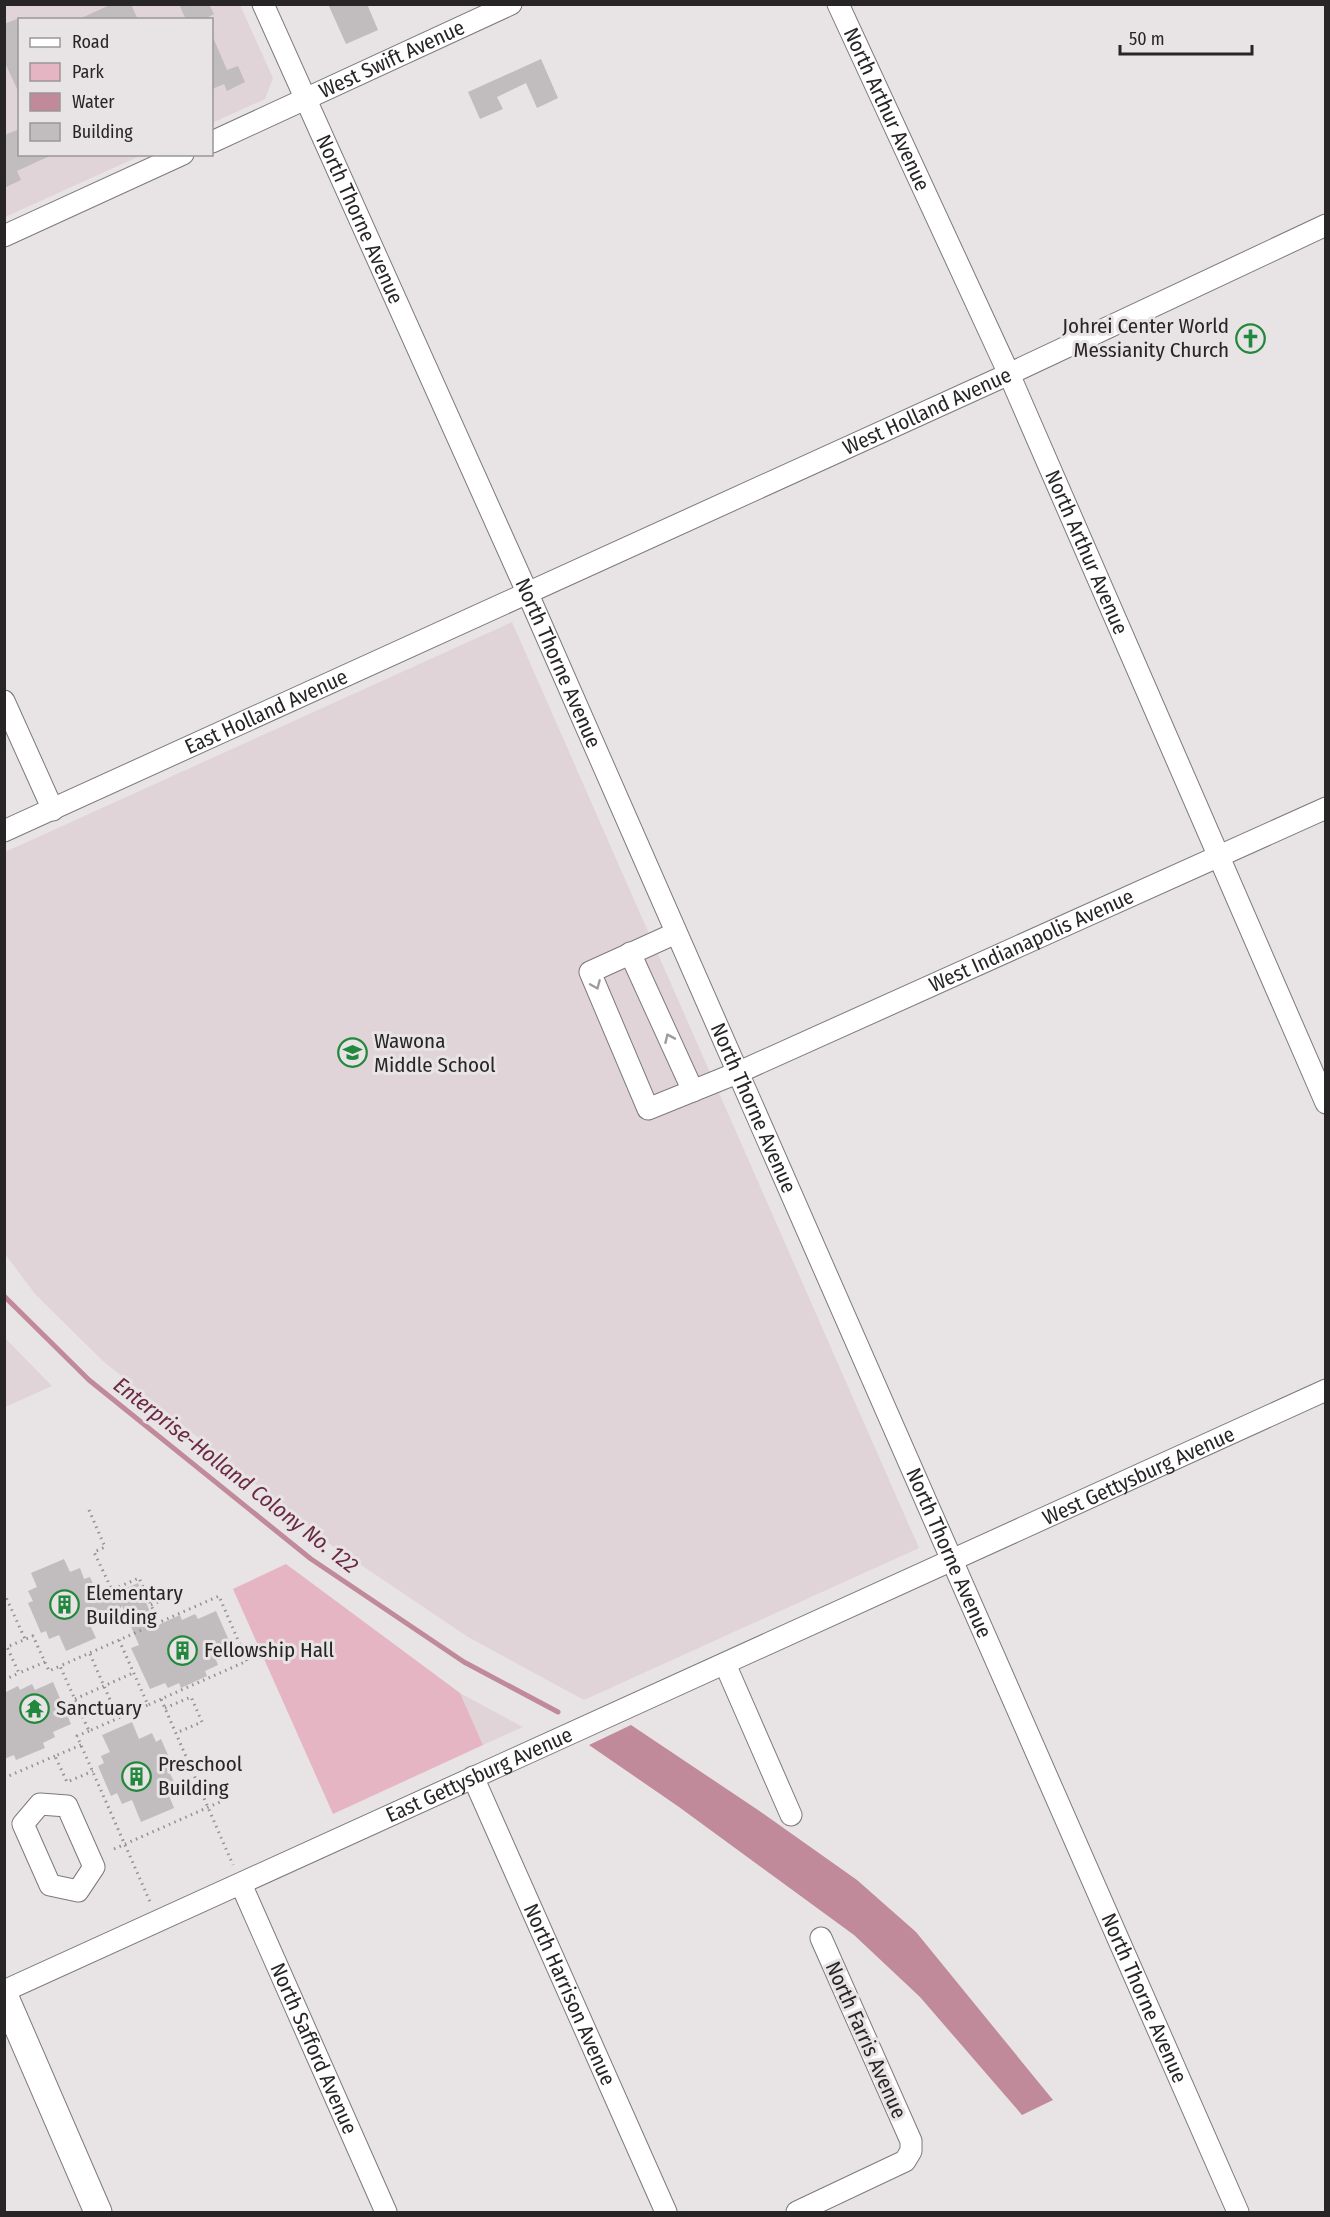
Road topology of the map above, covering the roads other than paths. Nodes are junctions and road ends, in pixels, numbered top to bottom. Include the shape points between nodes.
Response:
1 (263, 4) edge
2 (511, 4) edge
3 (838, 4) edge
4 (305, 99) junction
5 (213, 142) edge
6 (179, 156) edge
7 (1326, 225) edge
8 (4, 236) edge
9 (1009, 374) junction
10 (527, 592) junction
11 (4, 701) edge
12 (1326, 808) edge
13 (53, 810) junction
14 (4, 831) edge
15 (1220, 856) junction
16 (676, 933) junction
17 (630, 953) junction
18 (737, 1073) junction
19 (693, 1091) junction
20 (1326, 1102) edge
21 (1326, 1390) edge
22 (954, 1562) junction
23 (725, 1664) junction
24 (473, 1778) junction
25 (791, 1815) dead end
26 (241, 1884) junction
27 (821, 1938) dead end
28 (4, 1993) edge
29 (98, 2212) edge
30 (386, 2212) edge
31 (666, 2212) edge
32 (797, 2212) edge
33 (1238, 2212) edge

1 - 4 street, North Thorne Avenue
2 - 4 street, West Swift Avenue
3 - 9 street, North Arthur Avenue
4 - 5 street, West Swift Avenue
4 - 10 street, North Thorne Avenue
6 - 8 street
7 - 9 street, West Holland Avenue
9 - 10 street, West Holland Avenue
9 - 15 street, North Arthur Avenue
10 - 13 street, East Holland Avenue
10 - 16 street, North Thorne Avenue
11 - 13 street
12 - 15 street, West Indianapolis Avenue
13 - 14 street, East Holland Avenue
15 - 18 street, West Indianapolis Avenue
15 - 20 street, North Arthur Avenue
16 - 17 street
16 - 18 street, North Thorne Avenue
19 -> 17 street
17 -> 19 street, West Indianapolis Avenue via 590,972 648,1109
18 - 19 street, West Indianapolis Avenue
18 - 22 street, North Thorne Avenue
21 - 22 street, West Gettysburg Avenue
22 - 23 street, East Gettysburg Avenue
22 - 33 street, North Thorne Avenue
23 - 24 street, East Gettysburg Avenue
23 - 25 street
24 - 26 street, East Gettysburg Avenue
24 - 31 street, North Harrison Avenue
26 - 28 street, East Gettysburg Avenue
26 - 30 street, North Safford Avenue
27 - 32 street, North Farris Avenue via 911,2141 911,2151 905,2161
28 - 29 main road

